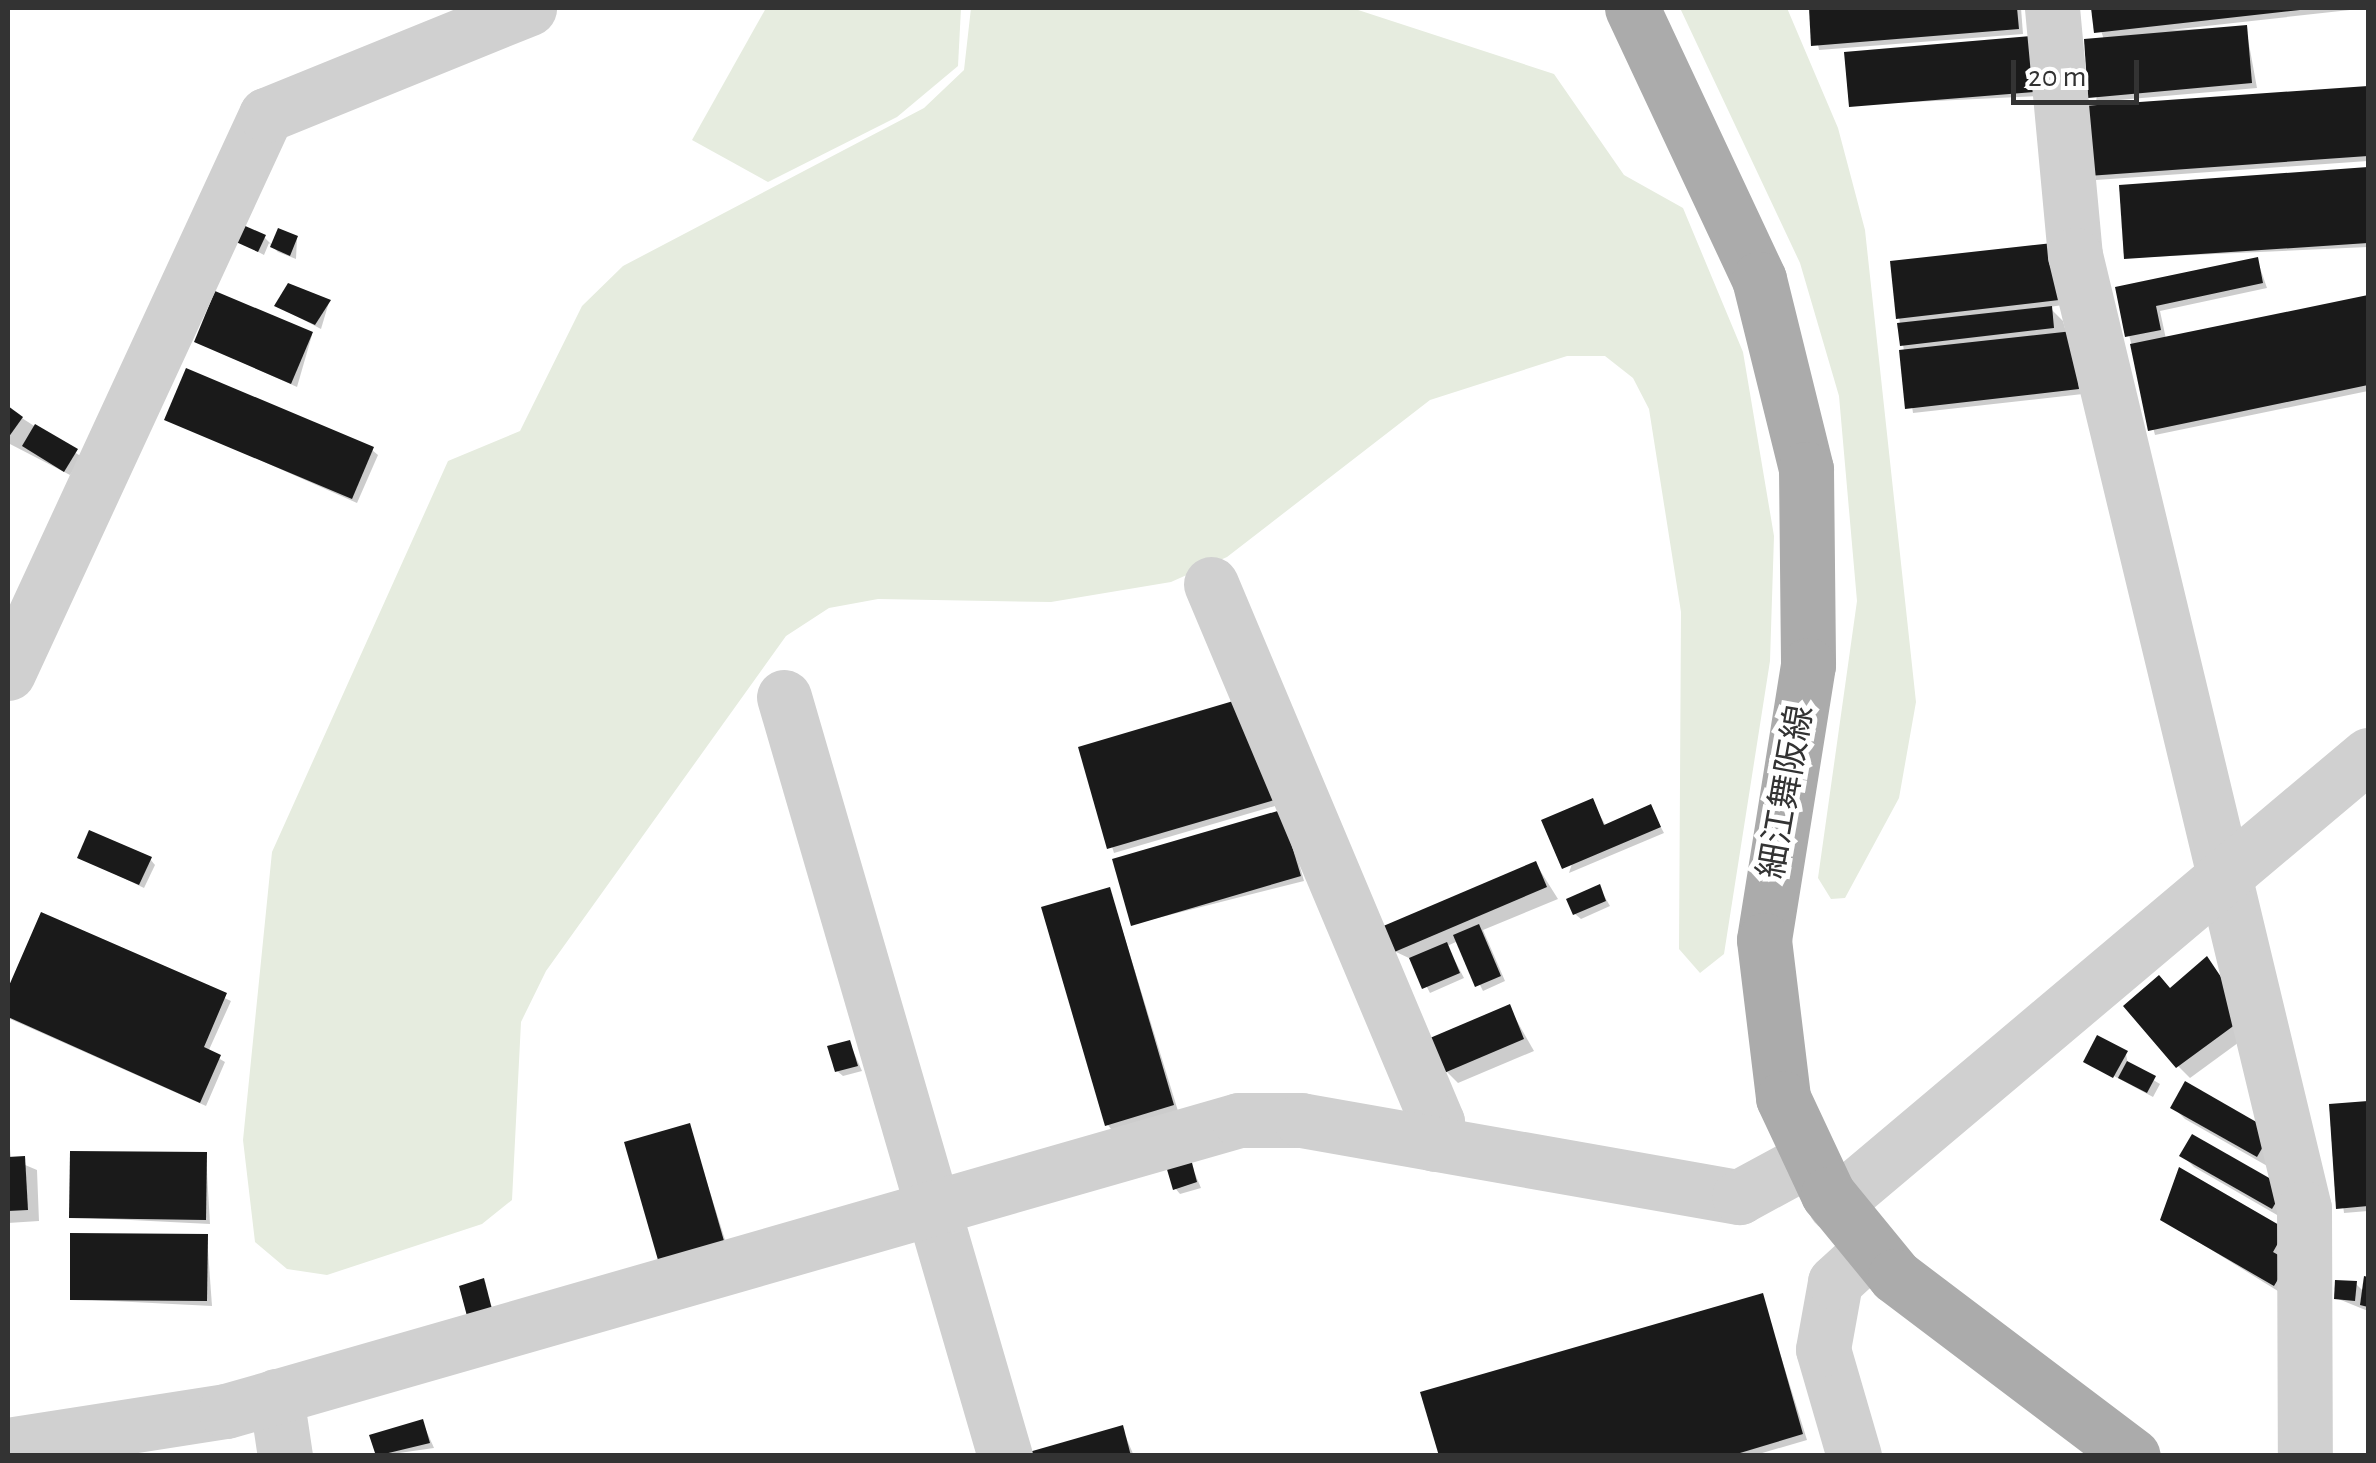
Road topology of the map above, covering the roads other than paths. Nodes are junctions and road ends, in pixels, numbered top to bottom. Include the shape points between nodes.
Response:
1 (529, 8) edge
2 (1632, 8) edge
3 (2052, 8) edge
4 (1211, 584) dead end
5 (8, 674) edge
6 (784, 697) dead end
7 (2368, 756) edge
8 (2226, 877) junction
9 (1434, 1144) junction
10 (1822, 1181) junction
11 (932, 1206) junction
12 (1870, 1250) junction
13 (276, 1396) junction
14 (8, 1445) edge
15 (284, 1456) edge
16 (1005, 1456) edge
17 (1854, 1456) edge
18 (2133, 1456) edge
19 (2306, 1456) edge

1 - 5 street via 266,115
2 - 10 main road, 細江舞阪線 via 1759,279 1806,469 1808,665 1771,886 1764,993 1783,1098
3 - 8 street via 2075,256
4 - 9 street via 1438,1122
6 - 11 street
7 - 8 street
8 - 10 street
8 - 19 street via 2304,1208
9 - 10 street via 1739,1197
9 - 11 street via 1301,1120 1239,1120
10 - 12 main road, 細江舞阪線
11 - 13 street
11 - 16 street
12 - 17 street via 1835,1282 1824,1349
12 - 18 main road, 細江舞阪線 via 1969,1339
13 - 14 street via 151,1428
13 - 15 street

